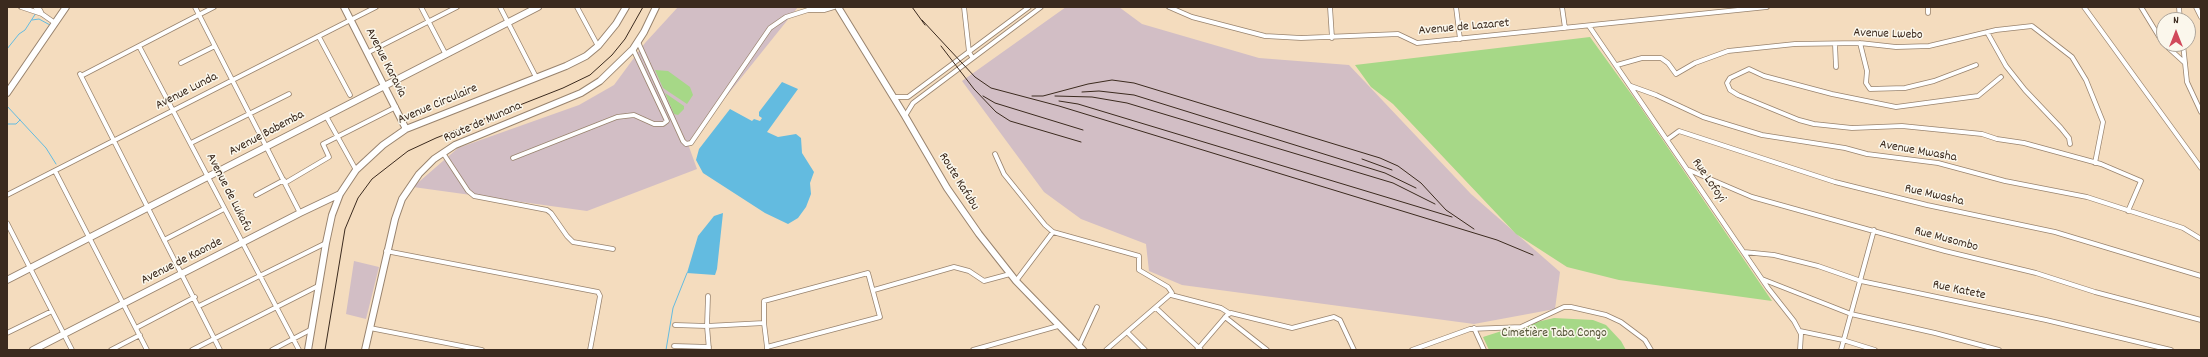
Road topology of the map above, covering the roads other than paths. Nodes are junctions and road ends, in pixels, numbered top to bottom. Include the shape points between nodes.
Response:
1 (21, 7) edge
2 (35, 7) edge
3 (66, 7) edge
4 (195, 7) edge
5 (214, 7) edge
6 (344, 7) edge
7 (376, 7) edge
8 (421, 7) edge
9 (457, 7) edge
10 (500, 7) edge
11 (538, 7) edge
12 (577, 7) edge
13 (626, 7) edge
14 (656, 7) edge
15 (834, 7) edge
16 (838, 7) edge
17 (964, 7) edge
18 (1029, 7) edge
19 (1041, 7) edge
20 (1169, 7) edge
21 (1330, 7) edge
22 (1456, 7) edge
23 (1562, 7) edge
24 (1767, 7) edge
25 (1928, 7) edge
26 (2084, 7) edge
27 (2140, 7) edge
28 (2196, 7) edge
29 (1928, 13) dead end
30 (38, 14) junction
31 (199, 15) junction
32 (2201, 17) edge
33 (351, 20) junction
34 (429, 21) junction
35 (508, 22) junction
36 (55, 23) junction
37 (1589, 26) junction
38 (1565, 28) junction
39 (1987, 32) junction
40 (319, 37) junction
41 (1332, 38) junction
42 (1460, 39) junction
43 (638, 42) junction
44 (1860, 43) junction
45 (1835, 44) junction
46 (139, 46) junction
47 (215, 46) junction
48 (598, 46) junction
49 (633, 49) junction
50 (969, 52) junction
51 (2184, 52) edge
52 (367, 53) junction
53 (446, 54) junction
54 (972, 57) junction
55 (2185, 62) junction
56 (181, 63) dead end
57 (1617, 65) junction
58 (1976, 65) dead end
59 (1836, 67) dead end
60 (536, 77) junction
61 (2001, 77) dead end
62 (232, 81) junction
63 (384, 86) junction
64 (1631, 86) junction
65 (7, 93) edge
66 (289, 94) dead end
67 (350, 95) dead end
68 (893, 97) junction
69 (396, 107) junction
70 (173, 111) junction
71 (2200, 111) edge
72 (250, 113) junction
73 (326, 116) junction
74 (905, 116) junction
75 (406, 129) junction
76 (338, 136) junction
77 (1668, 139) junction
78 (113, 141) junction
79 (191, 143) junction
80 (2070, 144) dead end
81 (267, 146) junction
82 (443, 153) junction
83 (995, 154) dead end
84 (513, 158) dead end
85 (2095, 163) junction
86 (2201, 168) edge
87 (356, 170) junction
88 (1688, 170) junction
89 (55, 171) junction
90 (209, 177) junction
91 (284, 181) junction
92 (340, 194) junction
93 (7, 195) edge
94 (256, 195) dead end
95 (147, 208) junction
96 (224, 209) junction
97 (2128, 211) junction
98 (300, 212) junction
99 (7, 223) edge
100 (1874, 230) junction
101 (1053, 232) junction
102 (89, 237) junction
103 (2201, 239) edge
104 (164, 240) junction
105 (242, 243) junction
106 (326, 243) junction
107 (613, 249) dead end
108 (386, 251) junction
109 (1744, 252) junction
110 (31, 267) junction
111 (182, 274) junction
112 (1010, 274) junction
113 (259, 275) junction
114 (2201, 276) edge
115 (1762, 279) junction
116 (7, 280) edge
117 (1016, 281) junction
118 (1861, 281) junction
119 (318, 286) junction
120 (874, 290) junction
121 (1171, 295) junction
122 (708, 296) dead end
123 (195, 297) junction
124 (123, 304) junction
125 (199, 306) junction
126 (275, 307) junction
127 (1097, 307) dead end
128 (1156, 308) junction
129 (52, 311) junction
130 (1229, 313) junction
131 (1851, 314) junction
132 (1225, 317) junction
133 (2201, 320) edge
134 (764, 323) junction
135 (675, 324) dead end
136 (708, 326) junction
137 (1058, 326) junction
138 (136, 328) junction
139 (370, 328) junction
140 (1474, 328) junction
141 (312, 329) junction
142 (1800, 331) junction
143 (1127, 332) junction
144 (7, 333) edge
145 (64, 335) junction
146 (140, 335) junction
147 (215, 338) junction
148 (292, 339) junction
149 (1843, 340) junction
150 (674, 346) dead end
151 (709, 348) edge
152 (1081, 348) edge
153 (767, 349) edge
154 (1199, 349) edge
155 (34, 350) edge
156 (72, 350) edge
157 (111, 350) edge
158 (147, 350) edge
159 (192, 350) edge
160 (220, 350) edge
161 (272, 350) edge
162 (299, 350) edge
163 (308, 350) edge
164 (365, 350) edge
165 (480, 350) edge
166 (590, 350) edge
167 (973, 350) edge
168 (1106, 350) edge
169 (1145, 350) edge
170 (1267, 350) edge
171 (1354, 350) edge
172 (1412, 350) edge
173 (1484, 350) edge
174 (1651, 350) edge
175 (1800, 350) edge
176 (1841, 350) edge
177 (1875, 350) edge
178 (1999, 350) edge
179 (2171, 350) edge

1 - 30 street
2 - 30 street via 40,10
3 - 36 street
4 - 31 street
5 - 31 street
6 - 33 street, Avenue Karavia
7 - 33 street, Avenue Lunda
8 - 34 street
9 - 34 street
10 - 35 street
11 - 35 street, Avenue Babemba
12 - 48 street
13 - 48 street, Avenue Circulaire
14 - 43 street, Route de Munana
15 - 43 street via 808,10 786,17 770,28 691,143 686,144
16 - 68 street, Route Kafubu
17 - 50 street
18 - 50 street
19 - 54 street
20 - 41 street, Avenue de Lazaret via 1192,17 1254,34 1289,38
21 - 41 street
22 - 42 street
23 - 38 street
24 - 37 street, Avenue de Lazaret
25 - 29 street
26 - 86 street
27 - 55 street via 2163,43
28 - 32 street
30 - 36 street
31 - 46 street
31 - 47 street
33 - 40 street, Avenue Lunda
33 - 52 street, Avenue Karavia
34 - 52 street
34 - 53 street
35 - 53 street, Avenue Babemba
35 - 60 street
36 - 65 street
37 - 38 street, Avenue de Lazaret
37 - 57 street, Rue Lofoyi
38 - 42 street, Avenue de Lazaret
39 - 44 street, Avenue Lwebo via 1929,46 1896,47
39 - 80 street via 2006,66 2065,133
39 - 85 street, Avenue Lwebo via 2032,26 2072,57 2086,80 2103,122
40 - 62 street, Avenue Lunda
40 - 67 street
41 - 42 street, Avenue de Lazaret via 1398,34 1417,43
43 - 49 street, Route de Munana
44 - 45 street, Avenue Lwebo
44 - 58 street via 1867,71 1866,83 1870,89 1905,88 1934,81
45 - 57 street, Avenue Lwebo via 1773,45 1728,51 1695,63 1676,74 1661,58 1642,58
45 - 59 street
46 - 70 street, Avenue de Lukafu
46 - 78 street via 81,75
47 - 56 street
47 - 62 street
48 - 60 street, Avenue Circulaire via 579,59
49 - 82 street, Route de Munana via 600,81 581,93 481,133
49 - 84 street via 666,121 663,124 654,124 634,115 617,117
50 - 54 street
50 - 68 street via 908,97
51 - 55 street
52 - 63 street, Avenue Karavia
53 - 63 street, Avenue Babemba
54 - 74 street via 913,103
55 - 71 street via 2188,86
57 - 64 street, Rue Lofoyi
60 - 75 street, Avenue Circulaire
61 - 85 street via 1978,96 1896,107 1832,94 1746,69 1727,80 1728,87 1738,95 1799,120 1831,127 1902,126 1982,134
62 - 70 street, Avenue Lunda
62 - 72 street
63 - 69 street, Avenue Karavia
63 - 73 street, Avenue Babemba
64 - 77 street, Rue Lofoyi
64 - 97 street, Avenue Mwasha via 1703,117 1762,135 1867,154 1938,163 2005,181 2087,197
66 - 72 street
68 - 74 street, Route Kafubu
69 - 75 street, Avenue Karavia
69 - 76 street
70 - 78 street, Avenue Lunda
70 - 79 street, Avenue de Lukafu
72 - 79 street
72 - 81 street
73 - 76 street
73 - 81 street, Avenue Babemba
74 - 112 street, Route Kafubu via 947,188
75 - 87 street, Avenue Circulaire via 383,145
76 - 87 street
76 - 91 street via 323,144 329,157
77 - 88 street, Rue Lofoyi
77 - 114 street, Rue Mwasha via 1679,131 1835,182 1927,205 2055,232
78 - 89 street, Avenue Lunda
78 - 95 street
79 - 90 street, Avenue de Lukafu
81 - 90 street, Avenue Babemba
81 - 91 street
82 - 107 street via 474,196 547,210 573,242
82 - 108 street, Route de Munana via 426,166 407,190
83 - 101 street via 1004,174
85 - 97 street via 2140,181 2141,184
87 - 92 street, Avenue Circulaire
88 - 100 street, Rue Musombo via 1752,196
88 - 109 street, Rue Lofoyi
89 - 93 street, Avenue Lunda
89 - 102 street
90 - 95 street, Avenue Babemba
90 - 96 street, Avenue de Lukafu
91 - 94 street
91 - 98 street
92 - 98 street, Avenue de Kaonde
92 - 106 street, Avenue Circulaire
95 - 102 street, Avenue Babemba
95 - 104 street
96 - 104 street
96 - 105 street, Avenue de Lukafu
97 - 103 street, Avenue Mwasha via 2188,230
98 - 105 street, Avenue de Kaonde
99 - 110 street
100 - 118 street
100 - 133 street, Rue Musombo
101 - 117 street
101 - 121 street via 1139,256 1139,270 1168,287
102 - 110 street, Avenue Babemba
102 - 124 street
104 - 111 street
105 - 111 street, Avenue de Kaonde
105 - 113 street, Avenue de Lukafu
106 - 113 street
106 - 119 street, Avenue Circulaire
108 - 139 street, Route de Munana
108 - 166 street via 598,292 600,296
109 - 115 street, Rue Lofoyi
109 - 118 street, Rue Katete via 1774,255 1818,266
110 - 116 street, Avenue Babemba
110 - 129 street
111 - 123 street
111 - 124 street, Avenue de Kaonde
112 - 117 street, Route Kafubu
112 - 120 street via 984,281 969,271 954,267
113 - 125 street
113 - 126 street, Avenue de Lukafu
115 - 131 street
115 - 142 street, Rue Lofoyi
117 - 137 street, Route Kafubu
118 - 131 street
118 - 179 street, Rue Katete via 2046,320
119 - 126 street
119 - 141 street, Avenue Circulaire
120 - 134 street via 866,272 767,299 763,304
120 - 153 street via 880,316
121 - 128 street
121 - 130 street via 1221,308
122 - 136 street
123 - 125 street
123 - 138 street
124 - 138 street
124 - 145 street, Avenue de Kaonde
125 - 147 street
126 - 147 street
126 - 148 street, Avenue de Lukafu
127 - 152 street
128 - 143 street
128 - 154 street
129 - 144 street
129 - 145 street
130 - 132 street
130 - 171 street via 1289,328 1302,327 1313,321 1332,317 1339,319
131 - 149 street
131 - 178 street
132 - 154 street
132 - 170 street
134 - 136 street
134 - 153 street
135 - 136 street
136 - 151 street
137 - 152 street, Route Kafubu
137 - 167 street
138 - 146 street
139 - 164 street, Route de Munana
139 - 165 street
140 - 172 street
140 - 173 street
140 - 174 street via 1520,327 1564,308 1573,307 1606,314 1629,326 1645,340
141 - 148 street
141 - 163 street, Avenue Circulaire
142 - 149 street
142 - 175 street
143 - 168 street
143 - 169 street
145 - 155 street, Avenue de Kaonde
145 - 156 street
146 - 157 street
146 - 158 street
147 - 159 street
147 - 160 street
148 - 161 street
148 - 162 street, Avenue de Lukafu
149 - 176 street
149 - 177 street
150 - 151 street

